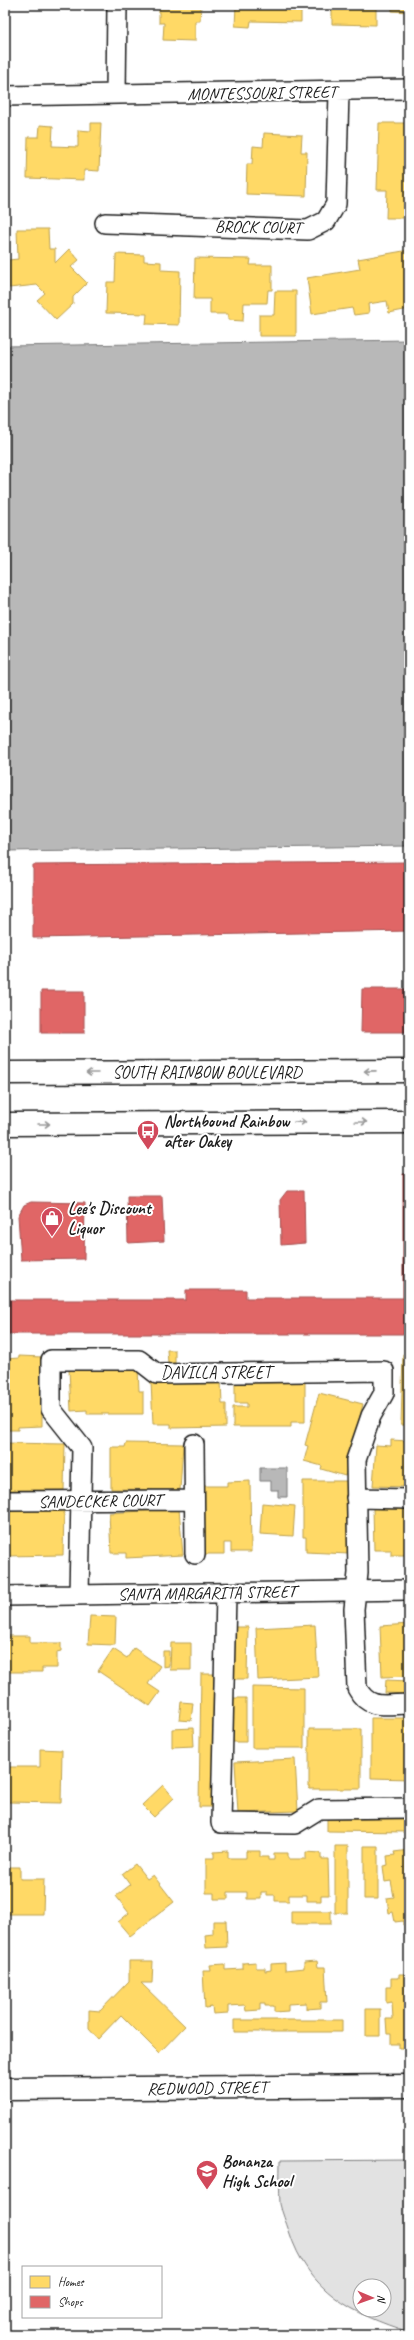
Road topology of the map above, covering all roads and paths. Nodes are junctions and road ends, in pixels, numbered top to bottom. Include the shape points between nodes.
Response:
1 (117, 5) edge
2 (409, 89) edge
3 (339, 92) junction
4 (116, 94) junction
5 (5, 96) edge
6 (105, 223) dead end
7 (409, 1071) edge
8 (5, 1073) edge
9 (409, 1122) edge
10 (5, 1124) edge
11 (194, 1444) dead end
12 (356, 1498) junction
13 (409, 1498) edge
14 (194, 1500) junction
15 (5, 1501) edge
16 (81, 1502) junction
17 (195, 1554) dead end
18 (409, 1590) edge
19 (357, 1591) junction
20 (226, 1594) junction
21 (79, 1595) junction
22 (5, 1596) edge
23 (409, 1704) edge
24 (409, 1808) edge
25 (409, 2086) edge
26 (5, 2089) edge

1 - 4 street
2 - 3 street, MONTESSOURI STREET
3 - 4 street, MONTESSOURI STREET
3 - 6 street, BROCK COURT via 336,204 326,221 308,230
4 - 5 street, MONTESSOURI STREET
7 -> 8 main road, SOUTH RAINBOW BOULEVARD
10 -> 9 main road
11 - 14 street
12 - 13 street
12 - 16 street, DAVILLA STREET via 356,1460 371,1416 384,1393 384,1371 157,1374 139,1360 51,1360 51,1409 82,1448
12 - 19 street
14 - 16 street, SANDECKER COURT
14 - 17 street
15 - 16 street, SANDECKER COURT
16 - 21 street
18 - 19 street, SANTA MARGARITA STREET
19 - 20 street, SANTA MARGARITA STREET
19 - 23 street via 354,1609 357,1688 362,1697 371,1704
20 - 21 street, SANTA MARGARITA STREET
20 - 24 street via 221,1823 295,1824 318,1809
21 - 22 street, SANTA MARGARITA STREET
25 - 26 main road, REDWOOD STREET

